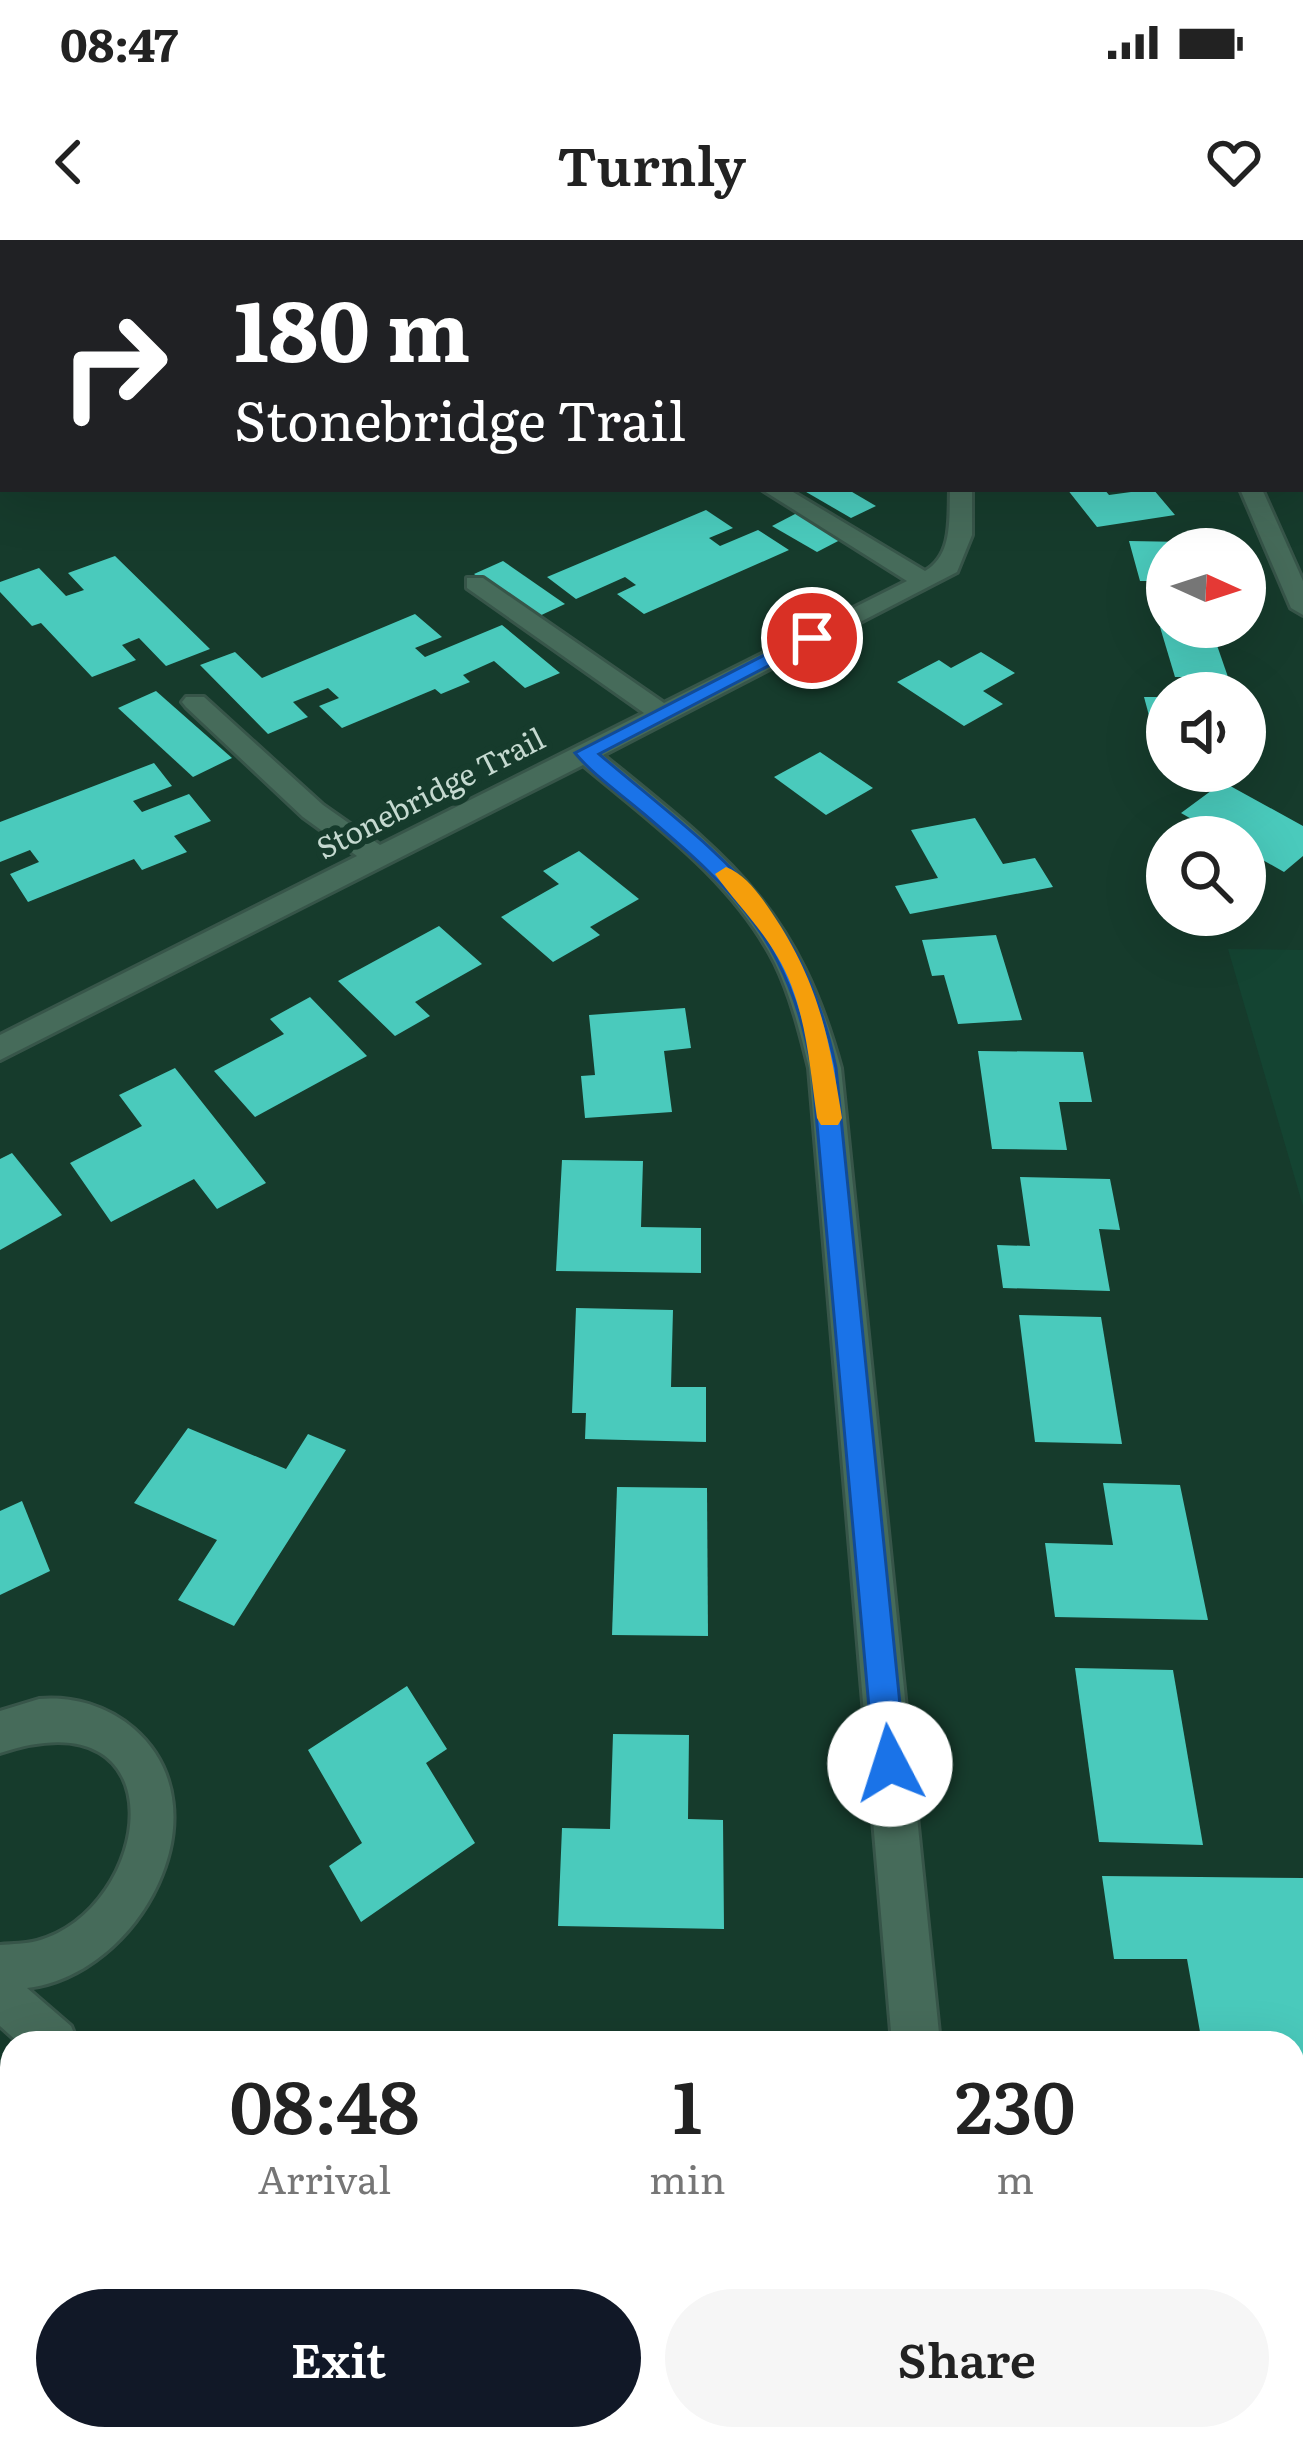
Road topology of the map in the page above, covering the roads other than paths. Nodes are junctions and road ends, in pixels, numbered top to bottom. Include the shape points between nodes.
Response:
1 (777, 492) edge
2 (961, 492) edge
3 (1252, 492) edge
4 (924, 581) junction
5 (475, 583) dead end
6 (1303, 608) edge
7 (195, 701) dead end
8 (663, 714) junction
9 (585, 753) junction
10 (379, 857) junction
11 (0, 1049) edge
12 (0, 1732) edge
13 (0, 1968) edge
14 (0, 1995) edge
15 (40, 2031) edge
16 (915, 2031) edge

1 - 4 street
2 - 4 street, Stonebridge Trail via 949,566
3 - 6 street
4 - 8 street, Stonebridge Trail
5 - 8 street
7 - 10 street via 313,811
8 - 9 street, Stonebridge Trail
9 - 10 street, Stonebridge Trail
9 - 16 street via 753,902 791,958 814,1019
10 - 11 street, Stonebridge Trail
12 - 13 street via 66,1720 125,1743 149,1779 155,1825 141,1874 111,1919 66,1954
14 - 15 street

